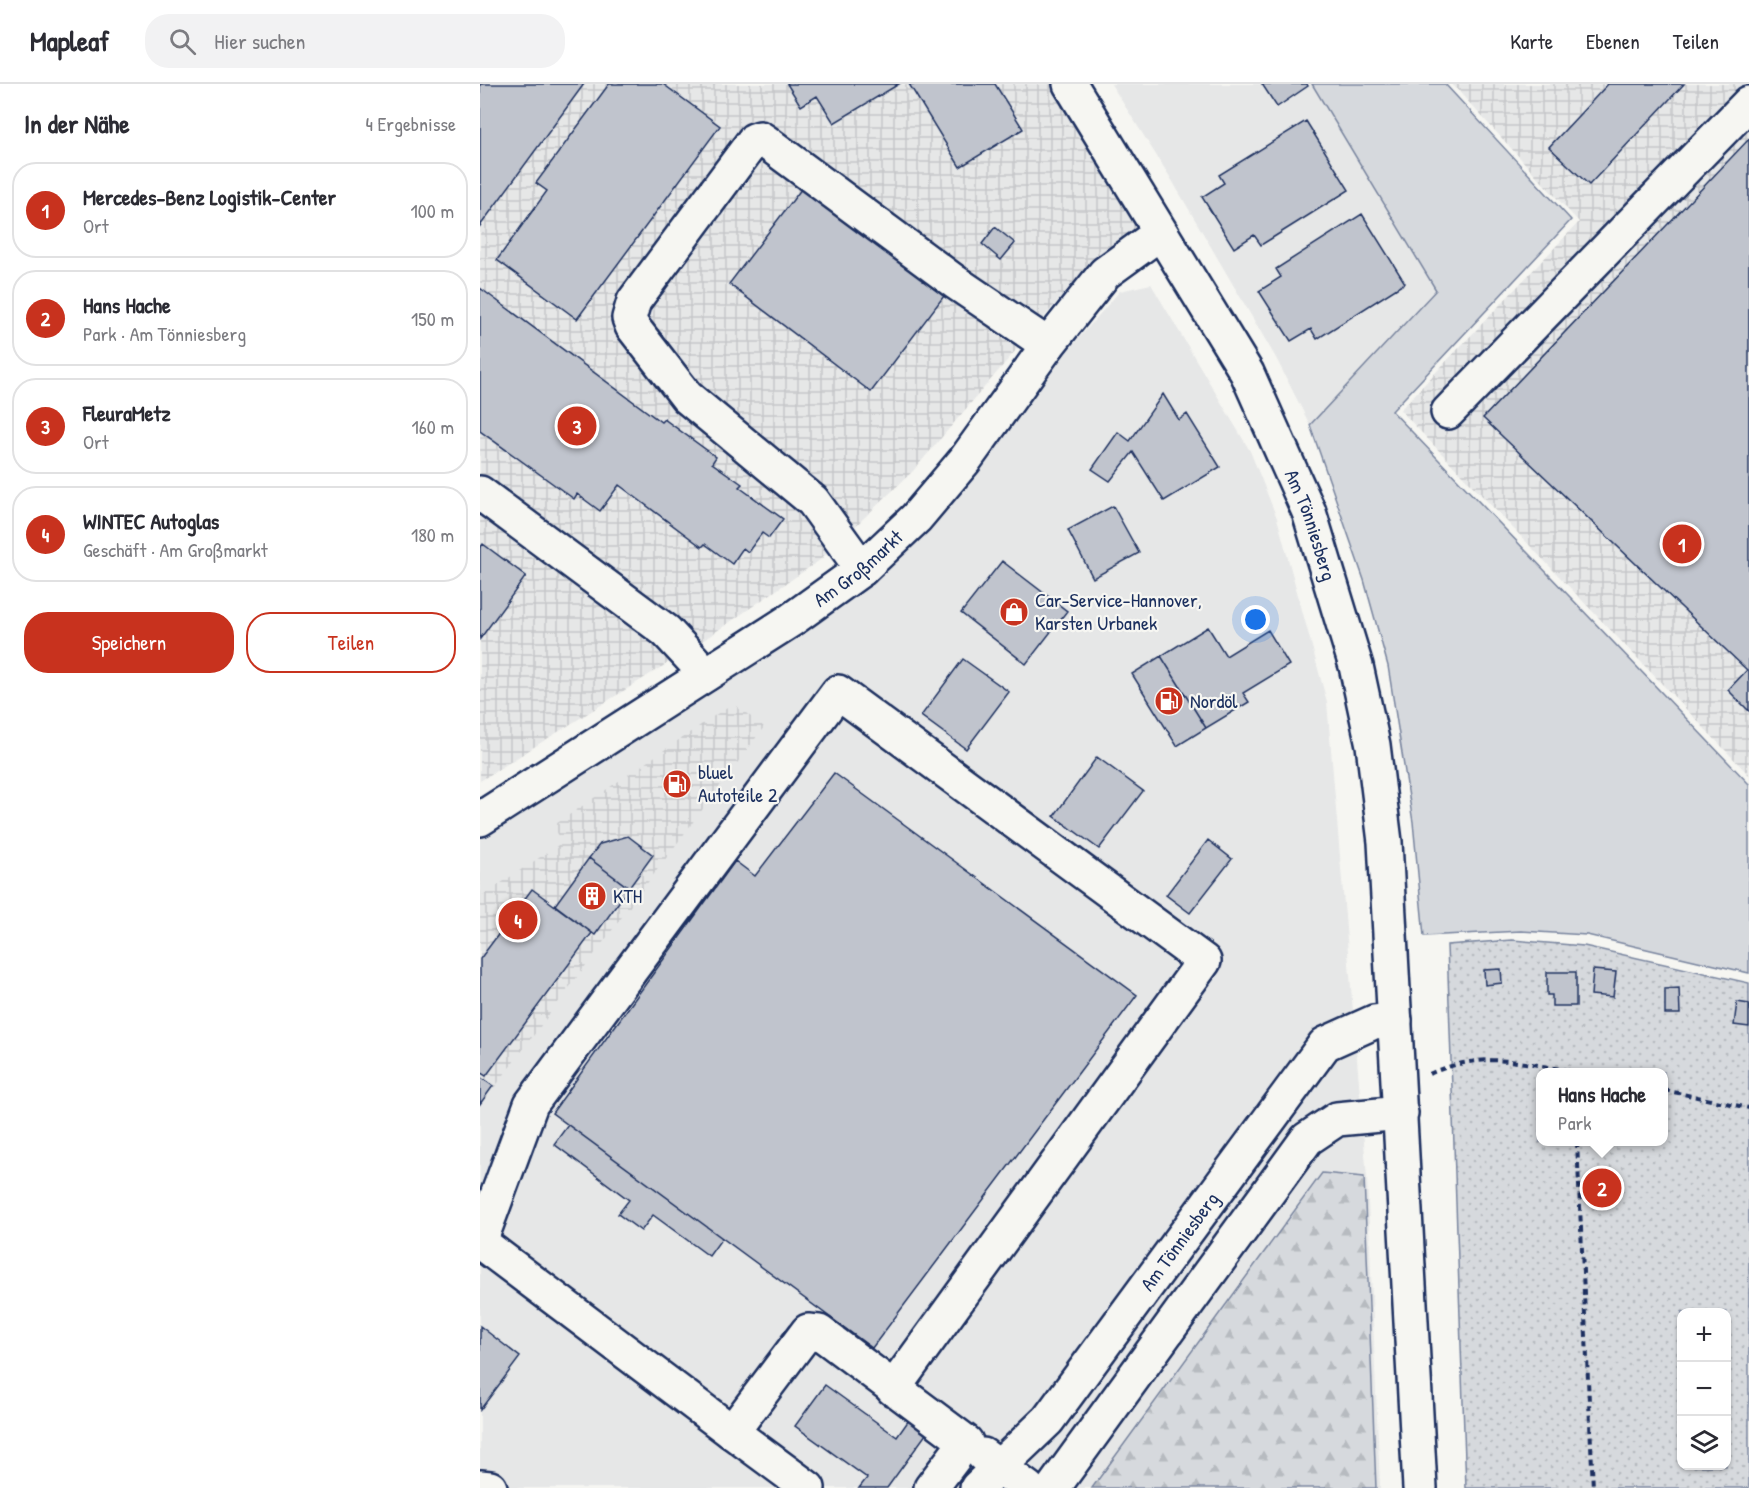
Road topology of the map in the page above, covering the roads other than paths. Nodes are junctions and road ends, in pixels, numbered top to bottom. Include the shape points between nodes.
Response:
1 (1070, 84) edge
2 (1749, 103) edge
3 (1160, 233) junction
4 (1048, 345) junction
5 (1448, 412) dead end
6 (480, 494) edge
7 (862, 569) junction
8 (706, 674) junction
9 (480, 819) edge
10 (1395, 1020) junction
11 (1401, 1113) junction
12 (893, 1389) junction
13 (732, 1432) junction
14 (966, 1442) junction
15 (988, 1477) edge
16 (480, 1486) edge
17 (490, 1488) edge
18 (808, 1488) edge
19 (932, 1488) edge
20 (1028, 1488) edge
21 (1053, 1488) edge
22 (1420, 1488) edge

1 - 3 street, Am Tönniesberg
2 - 5 street
3 - 4 street, Am Großmarkt via 1105,273
3 - 10 street, Am Tönniesberg via 1246,373 1278,438 1309,512 1356,666 1372,745 1384,842
4 - 7 street, Am Großmarkt via 965,460 916,518
4 - 7 street via 955,282 766,142 754,140 634,301 629,318 687,397 813,501
6 - 8 street via 666,631
7 - 8 street, Am Großmarkt
8 - 9 street, Am Großmarkt
10 - 11 street, Am Tönniesberg
10 - 15 street, Am Tönniesberg via 1374,1023 1325,1044 1048,1420
11 - 21 street via 1337,1119 1307,1139
11 - 22 street, Am Tönniesberg
12 - 13 street via 819,1332 808,1331
12 - 13 street via 1204,961 838,692 531,1104 480,1242
12 - 14 street
13 - 18 street
14 - 15 street
14 - 19 street
15 - 20 street
16 - 17 street

